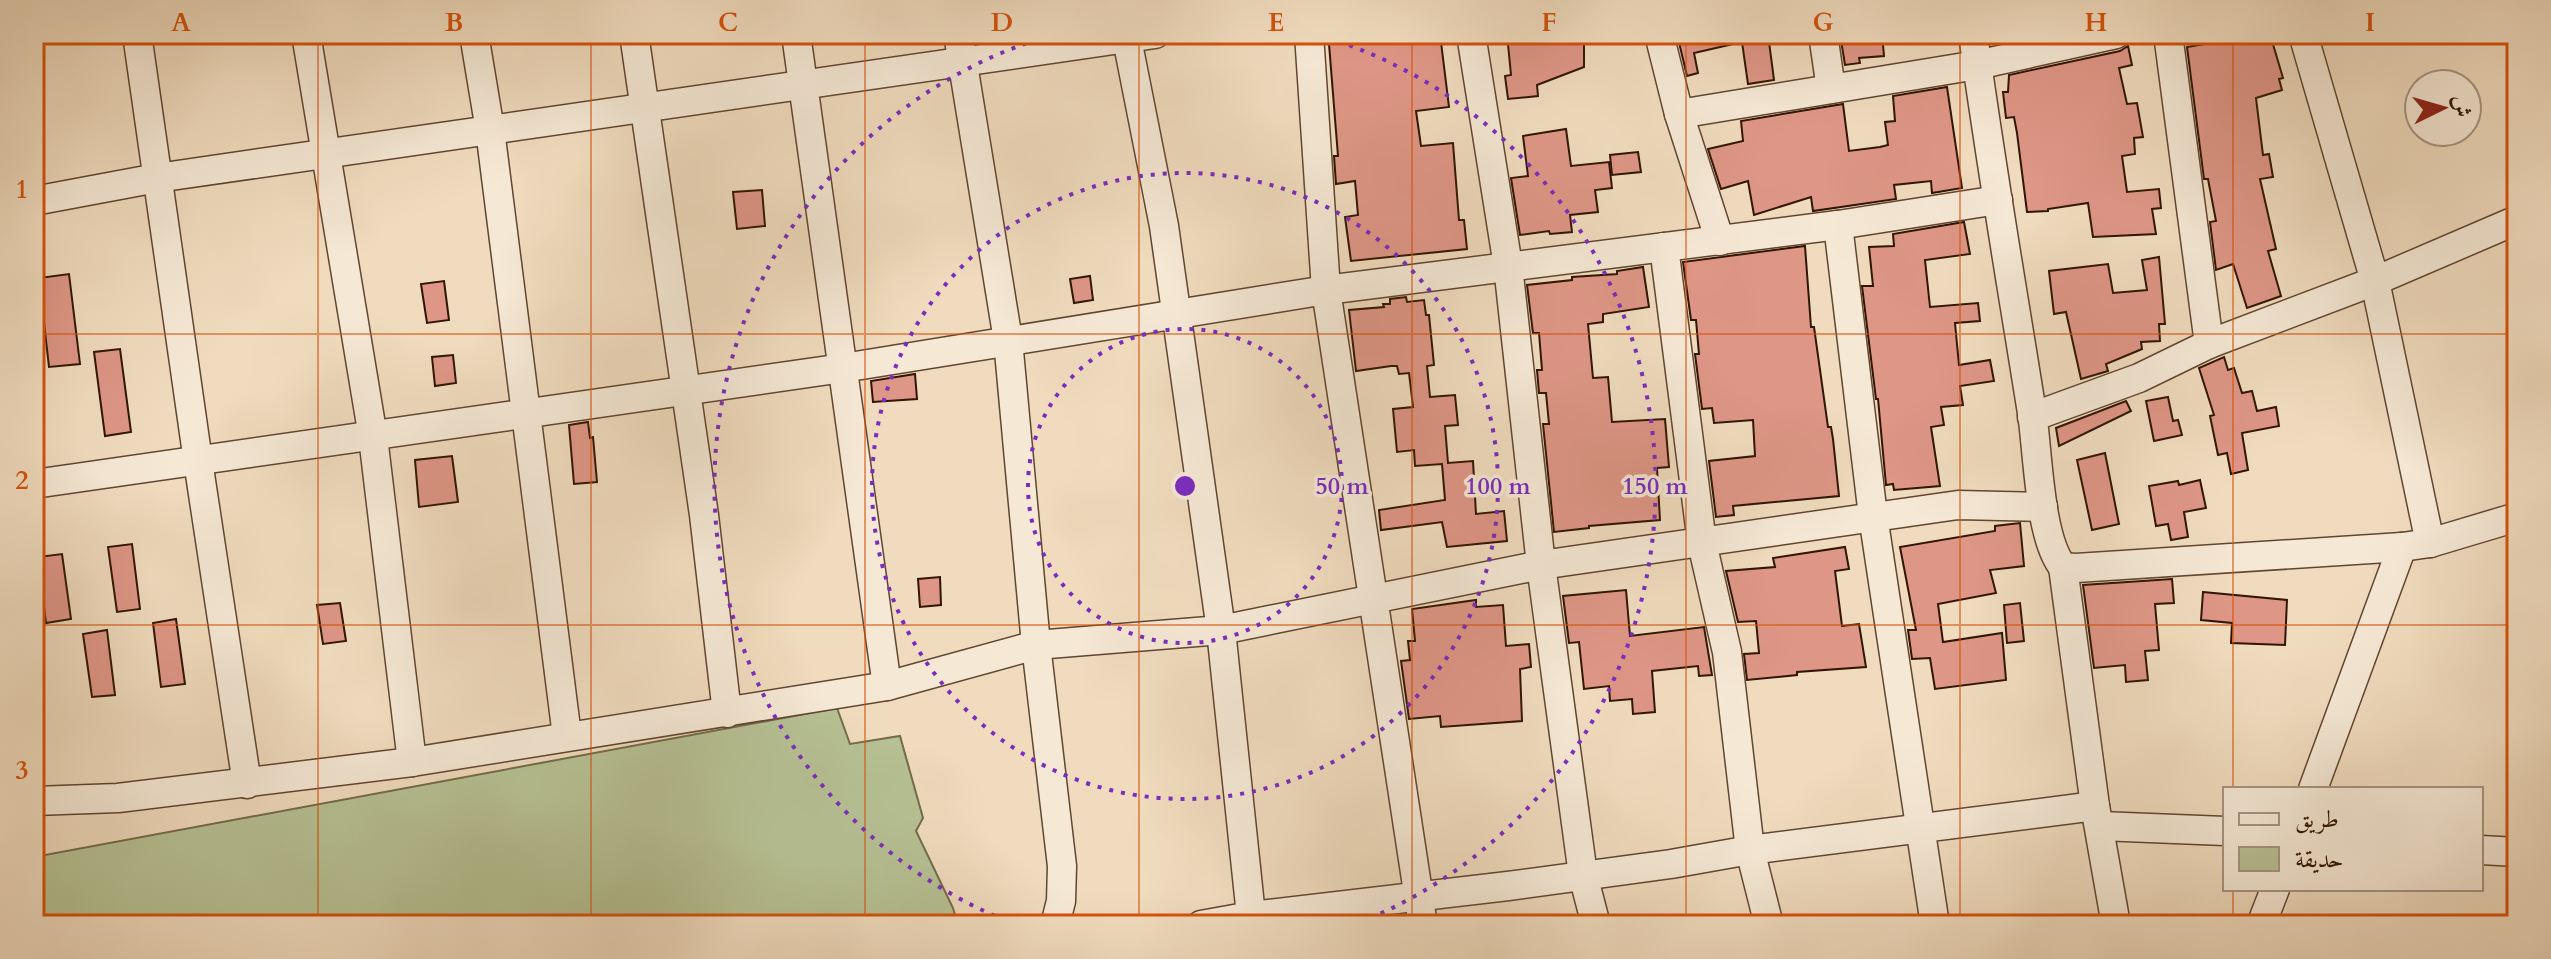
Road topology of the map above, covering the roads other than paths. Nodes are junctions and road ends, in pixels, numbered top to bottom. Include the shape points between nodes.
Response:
1 (137, 34) edge
2 (306, 34) edge
3 (474, 34) edge
4 (634, 34) edge
5 (796, 34) edge
6 (1309, 34) edge
7 (1471, 34) edge
8 (1659, 34) edge
9 (1823, 34) edge
10 (1973, 34) edge
11 (2116, 34) edge
12 (2168, 34) edge
13 (2303, 34) edge
14 (1136, 36) edge
15 (960, 48) edge
16 (1977, 65) junction
17 (803, 85) junction
18 (1831, 89) junction
19 (646, 107) junction
20 (1679, 114) junction
21 (490, 130) junction
22 (324, 154) junction
23 (157, 178) junction
24 (1998, 200) junction
25 (34, 201) edge
26 (2517, 220) edge
27 (1838, 225) junction
28 (1720, 241) junction
29 (1664, 247) junction
30 (1508, 266) junction
31 (2375, 281) junction
32 (1326, 290) junction
33 (1176, 314) junction
34 (1008, 340) junction
35 (2209, 344) junction
36 (843, 368) junction
37 (686, 390) junction
38 (526, 413) junction
39 (2032, 417) junction
40 (373, 437) junction
41 (198, 461) junction
42 (34, 484) edge
43 (2043, 507) junction
44 (1873, 516) junction
45 (2517, 517) edge
46 (1702, 543) junction
47 (2430, 543) junction
48 (2402, 547) junction
49 (1541, 565) junction
50 (2063, 567) junction
51 (1373, 598) junction
52 (1221, 630) junction
53 (1036, 645) junction
54 (887, 686) junction
55 (727, 713) junction
56 (567, 736) junction
57 (412, 762) junction
58 (247, 784) junction
59 (2314, 787) edge
60 (34, 801) edge
61 (2097, 816) junction
62 (1920, 827) junction
63 (2223, 831) edge
64 (1750, 850) junction
65 (2483, 850) edge
66 (2517, 852) edge
67 (1583, 875) junction
68 (2274, 891) edge
69 (1419, 895) junction
70 (1252, 921) edge
71 (1055, 925) edge
72 (1201, 925) edge
73 (1423, 925) edge
74 (1596, 925) edge
75 (1769, 925) edge
76 (1935, 925) edge
77 (2116, 925) edge
78 (2261, 925) edge

1 - 23 street
2 - 22 street
3 - 21 street
4 - 19 street
5 - 17 street
6 - 32 street
7 - 30 street
8 - 20 street
9 - 18 street
10 - 16 street
11 - 16 street
12 - 35 street
13 - 31 street
14 - 15 street
14 - 33 street
15 - 17 street
15 - 34 street
16 - 18 street
16 - 24 street
17 - 19 street
17 - 36 street
18 - 20 street
19 - 21 street
19 - 37 street
20 - 28 street
21 - 22 street
21 - 38 street
22 - 23 street
22 - 40 street
23 - 25 street
23 - 41 street
24 - 27 street
24 - 39 street
26 - 31 street
27 - 28 street
27 - 44 street
28 - 29 street
29 - 30 street
29 - 46 street
30 - 32 street
30 - 49 street
31 - 35 street
31 - 47 street
32 - 33 street
32 - 51 street
33 - 34 street
33 - 52 street
34 - 36 street
34 - 53 street
35 - 39 street via 2139,378
36 - 37 street
36 - 54 street
37 - 38 street
37 - 55 street
38 - 40 street
38 - 56 street
39 - 43 street
40 - 41 street
40 - 57 street
41 - 42 street
41 - 58 street
43 - 44 street via 1958,505
43 - 50 street
44 - 46 street
44 - 62 street
45 - 47 street
46 - 49 street
46 - 64 street via 1727,652
47 - 48 street
48 - 50 street
48 - 59 street
49 - 51 street
49 - 67 street
50 - 61 street
51 - 52 street
51 - 69 street
52 - 53 street
52 - 70 street
53 - 54 street
53 - 71 street via 1062,866
54 - 55 street
55 - 56 street
56 - 57 street
57 - 58 street
58 - 60 street
61 - 62 street
61 - 63 street
61 - 77 street
62 - 64 street
62 - 76 street
64 - 67 street
64 - 75 street
65 - 66 street
67 - 69 street
67 - 74 street
68 - 78 street
69 - 70 street
69 - 73 street
70 - 72 street

